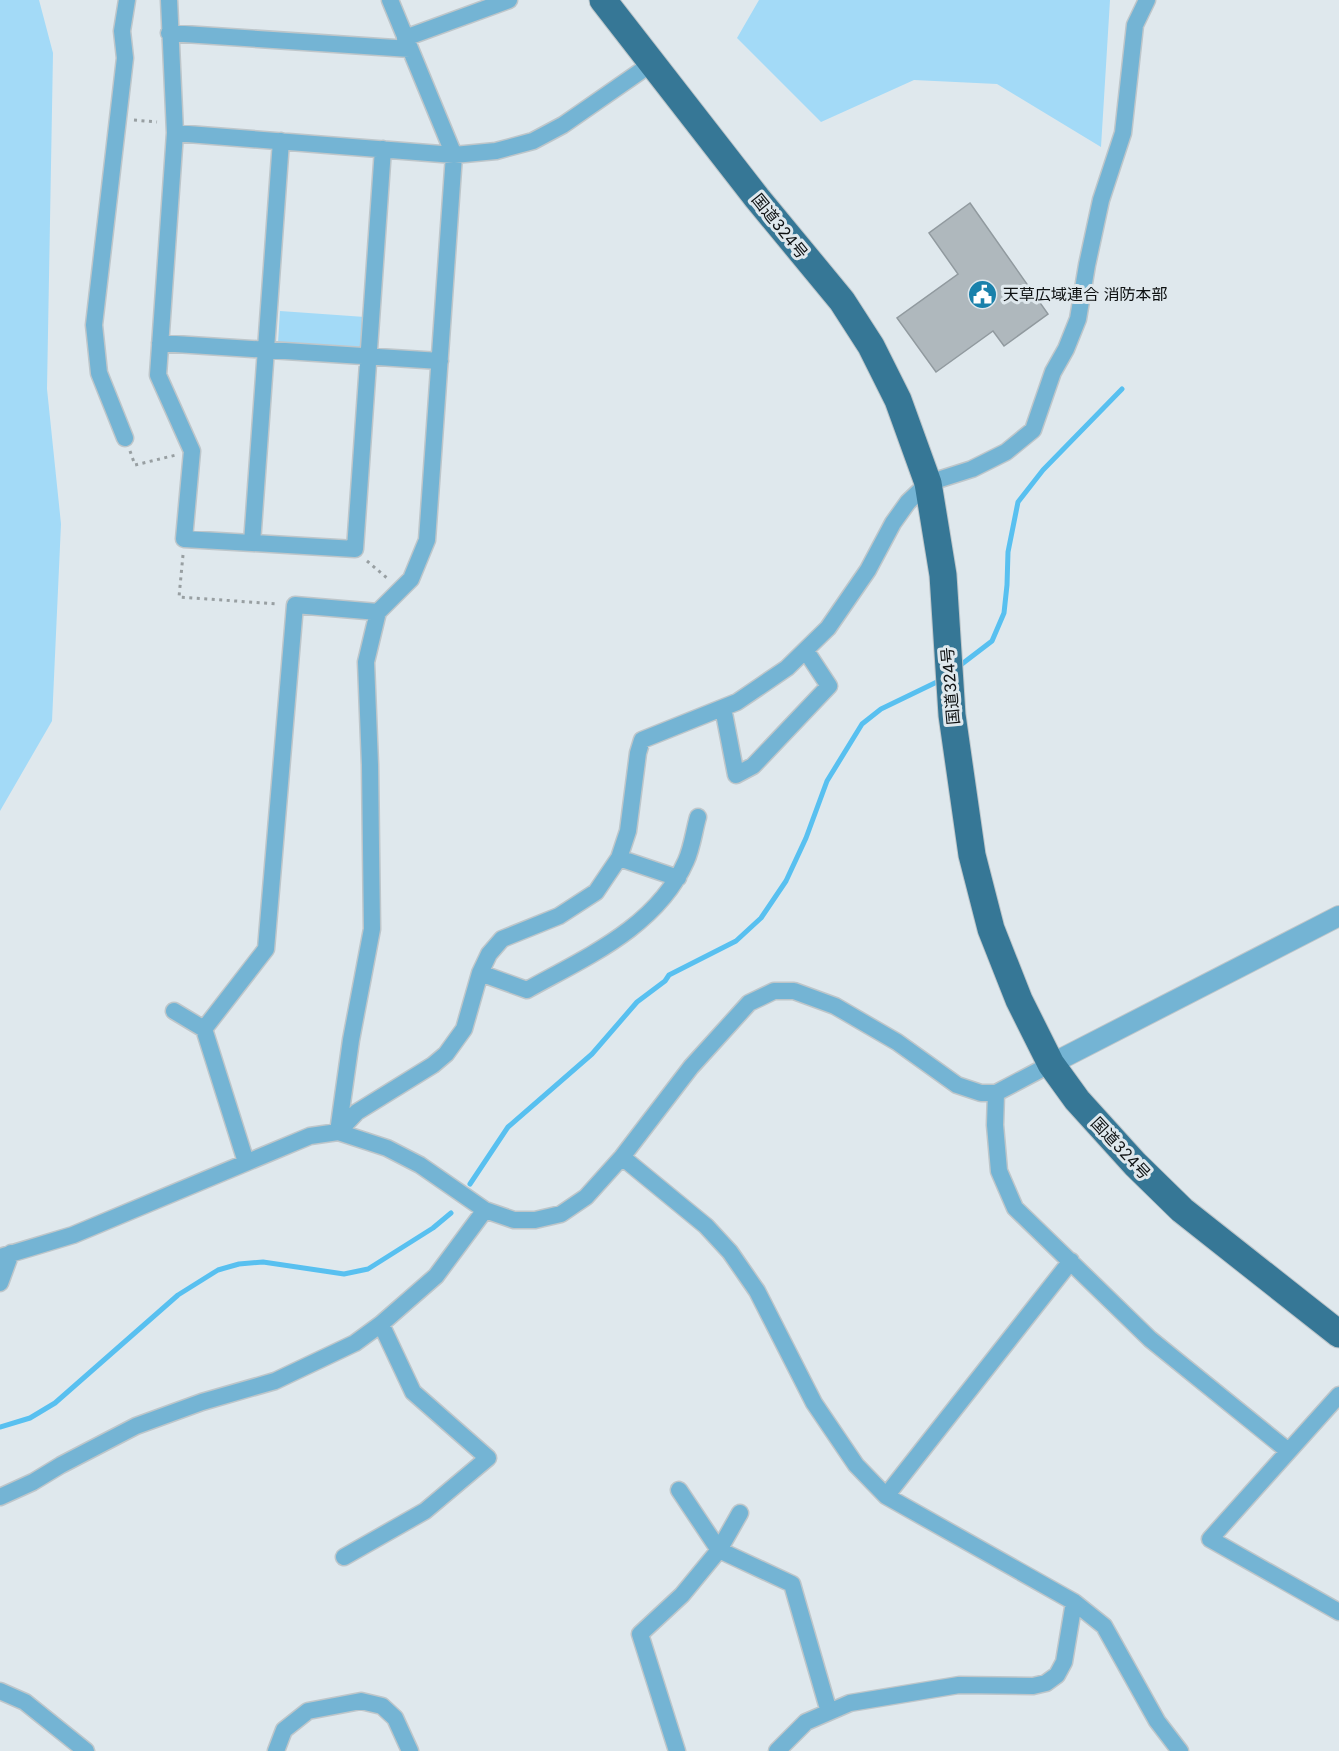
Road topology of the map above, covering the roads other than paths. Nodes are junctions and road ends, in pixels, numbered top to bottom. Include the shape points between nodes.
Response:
1 (127, 0) edge
2 (169, 0) edge
3 (390, 0) edge
4 (509, 0) edge
5 (603, 0) edge
6 (1147, 0) edge
7 (169, 33) junction
8 (408, 43) junction
9 (651, 64) junction
10 (174, 128) junction
11 (281, 141) junction
12 (383, 149) junction
13 (454, 155) junction
14 (160, 343) junction
15 (266, 350) junction
16 (369, 356) junction
17 (440, 361) junction
18 (125, 438) dead end
19 (928, 483) junction
20 (252, 543) junction
21 (378, 612) junction
22 (806, 651) junction
23 (723, 708) junction
24 (698, 817) dead end
25 (619, 858) junction
26 (678, 878) junction
27 (1339, 916) edge
28 (480, 973) junction
29 (174, 1011) dead end
30 (204, 1029) junction
31 (1051, 1065) junction
32 (996, 1093) junction
33 (338, 1132) junction
34 (622, 1157) junction
35 (246, 1162) junction
36 (485, 1210) junction
37 (6, 1255) edge
38 (1071, 1261) junction
39 (0, 1283) edge
40 (381, 1324) junction
41 (1339, 1334) edge
42 (1339, 1395) edge
43 (1287, 1450) junction
44 (679, 1490) dead end
45 (886, 1496) junction
46 (0, 1497) edge
47 (740, 1514) dead end
48 (719, 1550) junction
49 (344, 1557) dead end
50 (1074, 1602) junction
51 (1339, 1612) edge
52 (0, 1691) edge
53 (829, 1712) junction
54 (86, 1751) edge
55 (276, 1751) edge
56 (410, 1751) edge
57 (677, 1751) edge
58 (777, 1751) edge
59 (1180, 1751) edge

1 - 18 street via 122,31 125,58 94,325 99,373
2 - 7 street
3 - 8 street
4 - 8 street
5 - 9 highway, 国道324号
6 - 19 street via 1136,25 1123,133 1101,200 1078,319 1053,372 1033,430 1006,452 972,469
7 - 8 street
7 - 10 street
8 - 13 street
9 - 13 street via 533,141 496,151
9 - 19 highway, 国道324号 via 848,310 898,400
10 - 11 street
10 - 14 street
11 - 12 street
11 - 15 street
12 - 13 street
12 - 16 street
13 - 17 street
14 - 15 street
14 - 20 street via 158,375 192,451 184,539
15 - 16 street
15 - 20 street
16 - 17 street
16 - 20 street via 355,549
17 - 21 street via 427,540 411,579
19 - 22 street via 908,502 868,570 828,628
19 - 31 highway, 国道324号 via 943,575 952,715 972,855 991,929 1018,1000
21 - 30 street via 295,605 266,948
21 - 33 street via 366,662 372,929
22 - 23 street via 787,668
22 - 23 street via 829,686 753,766 736,775
23 - 25 street via 642,740 628,831
24 - 26 street
25 - 26 street
25 - 28 street via 596,892 559,916 502,939
26 - 28 street via 650,914 621,937 527,990
27 - 31 street
28 - 33 street via 464,1029 446,1054 357,1112
29 - 30 street
30 - 35 street
31 - 32 street
31 - 41 highway, 国道324号 via 1077,1100 1182,1210
32 - 34 street via 981,1093 957,1085 897,1042 835,1006 794,991 774,991 749,1003 691,1066
32 - 38 street via 999,1171 1015,1208
33 - 35 street via 310,1136
33 - 36 street via 387,1148 420,1165
34 - 36 street via 586,1197 561,1214 514,1220
34 - 45 street via 706,1226 730,1252 757,1291 814,1403 856,1465
35 - 37 street via 73,1235
36 - 40 street via 436,1276
37 - 39 street
38 - 43 street via 1150,1339
38 - 45 street
40 - 46 street via 356,1343 275,1381 136,1426
40 - 49 street via 413,1392 488,1458 425,1511
42 - 43 street
43 - 51 street via 1210,1539
44 - 48 street
45 - 50 street
47 - 48 street
48 - 53 street via 792,1584
48 - 57 street via 682,1595 640,1635
50 - 53 street via 1064,1662 1057,1675 1046,1683 959,1685 850,1703
50 - 59 street via 1104,1626 1157,1721
52 - 54 street via 25,1702
53 - 58 street via 806,1722
55 - 56 street via 284,1730 308,1711 361,1701 382,1706 395,1718

